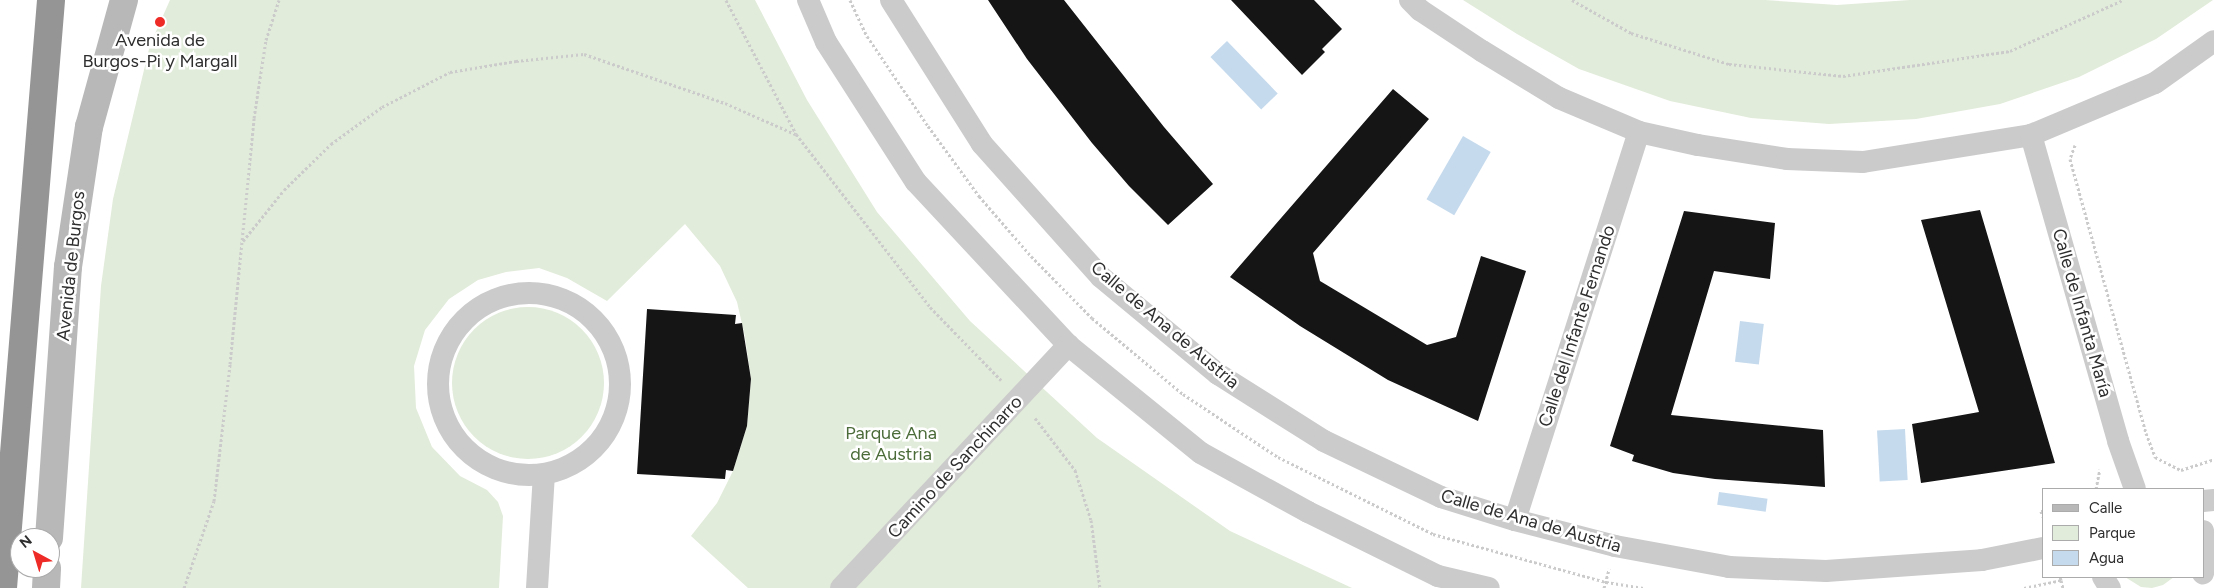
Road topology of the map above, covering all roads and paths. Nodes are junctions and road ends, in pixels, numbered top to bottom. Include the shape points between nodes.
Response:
1 (51, 0) edge
2 (124, 0) edge
3 (279, 0) edge
4 (726, 0) edge
5 (808, 0) edge
6 (890, 0) edge
7 (1410, 0) edge
8 (1572, 0) edge
9 (2123, 0) edge
10 (2214, 41) edge
11 (1639, 132) junction
12 (796, 134) junction
13 (2031, 135) junction
14 (2083, 142) dead end
15 (243, 241) junction
16 (1068, 345) junction
17 (1019, 398) junction
18 (2214, 458) edge
19 (544, 475) junction
20 (2135, 488) edge
21 (1515, 520) junction
22 (50, 528) edge
23 (2204, 536) edge
24 (2042, 548) edge
25 (2204, 569) edge
26 (2060, 578) edge
27 (3, 588) edge
28 (184, 588) edge
29 (537, 588) edge
30 (841, 588) edge
31 (1100, 588) edge
32 (1489, 588) edge
33 (2024, 588) edge
34 (2063, 588) edge

1 - 27 highway
2 - 22 street, Avenida de Burgos via 89,127 68,266
3 - 15 path via 266,40 257,98
4 - 12 path
5 - 16 street via 826,42 916,182
6 - 21 street, Calle de Ana de Austria via 982,144 1101,277 1218,374 1324,441 1441,496
7 - 11 street via 1482,51 1559,98
8 - 9 path via 1631,32 1729,64 1843,76 2010,50
10 - 13 street via 2155,83
11 - 13 street via 1787,159 1863,162
11 - 21 street, Calle del Infante Fernando
12 - 15 path via 725,103 584,54 450,72 382,107 331,144 284,190
12 - 17 path via 930,307
13 - 20 street, Calle de Infanta María via 2118,441
14 - 18 path via 2075,146 2070,159 2155,457 2181,470
15 - 28 path via 214,501
16 - 17 street, Camino de Sanchinarro
16 - 32 street via 1201,452 1308,512 1438,576
17 - 30 street, Camino de Sanchinarro
17 - 31 path via 1075,470 1091,520
19 - 19 street via 574,464 599,444 615,417 622,386 618,355 602,327 579,306 550,294 518,292 490,300 466,317 448,340 438,368 438,397 447,425 464,449 487,466 515,475
19 - 29 street
21 - 24 street, Calle de Ana de Austria via 1627,549 1730,567 1826,571 1982,560
23 - 25 street via 2207,560
26 - 33 path
26 - 34 path

